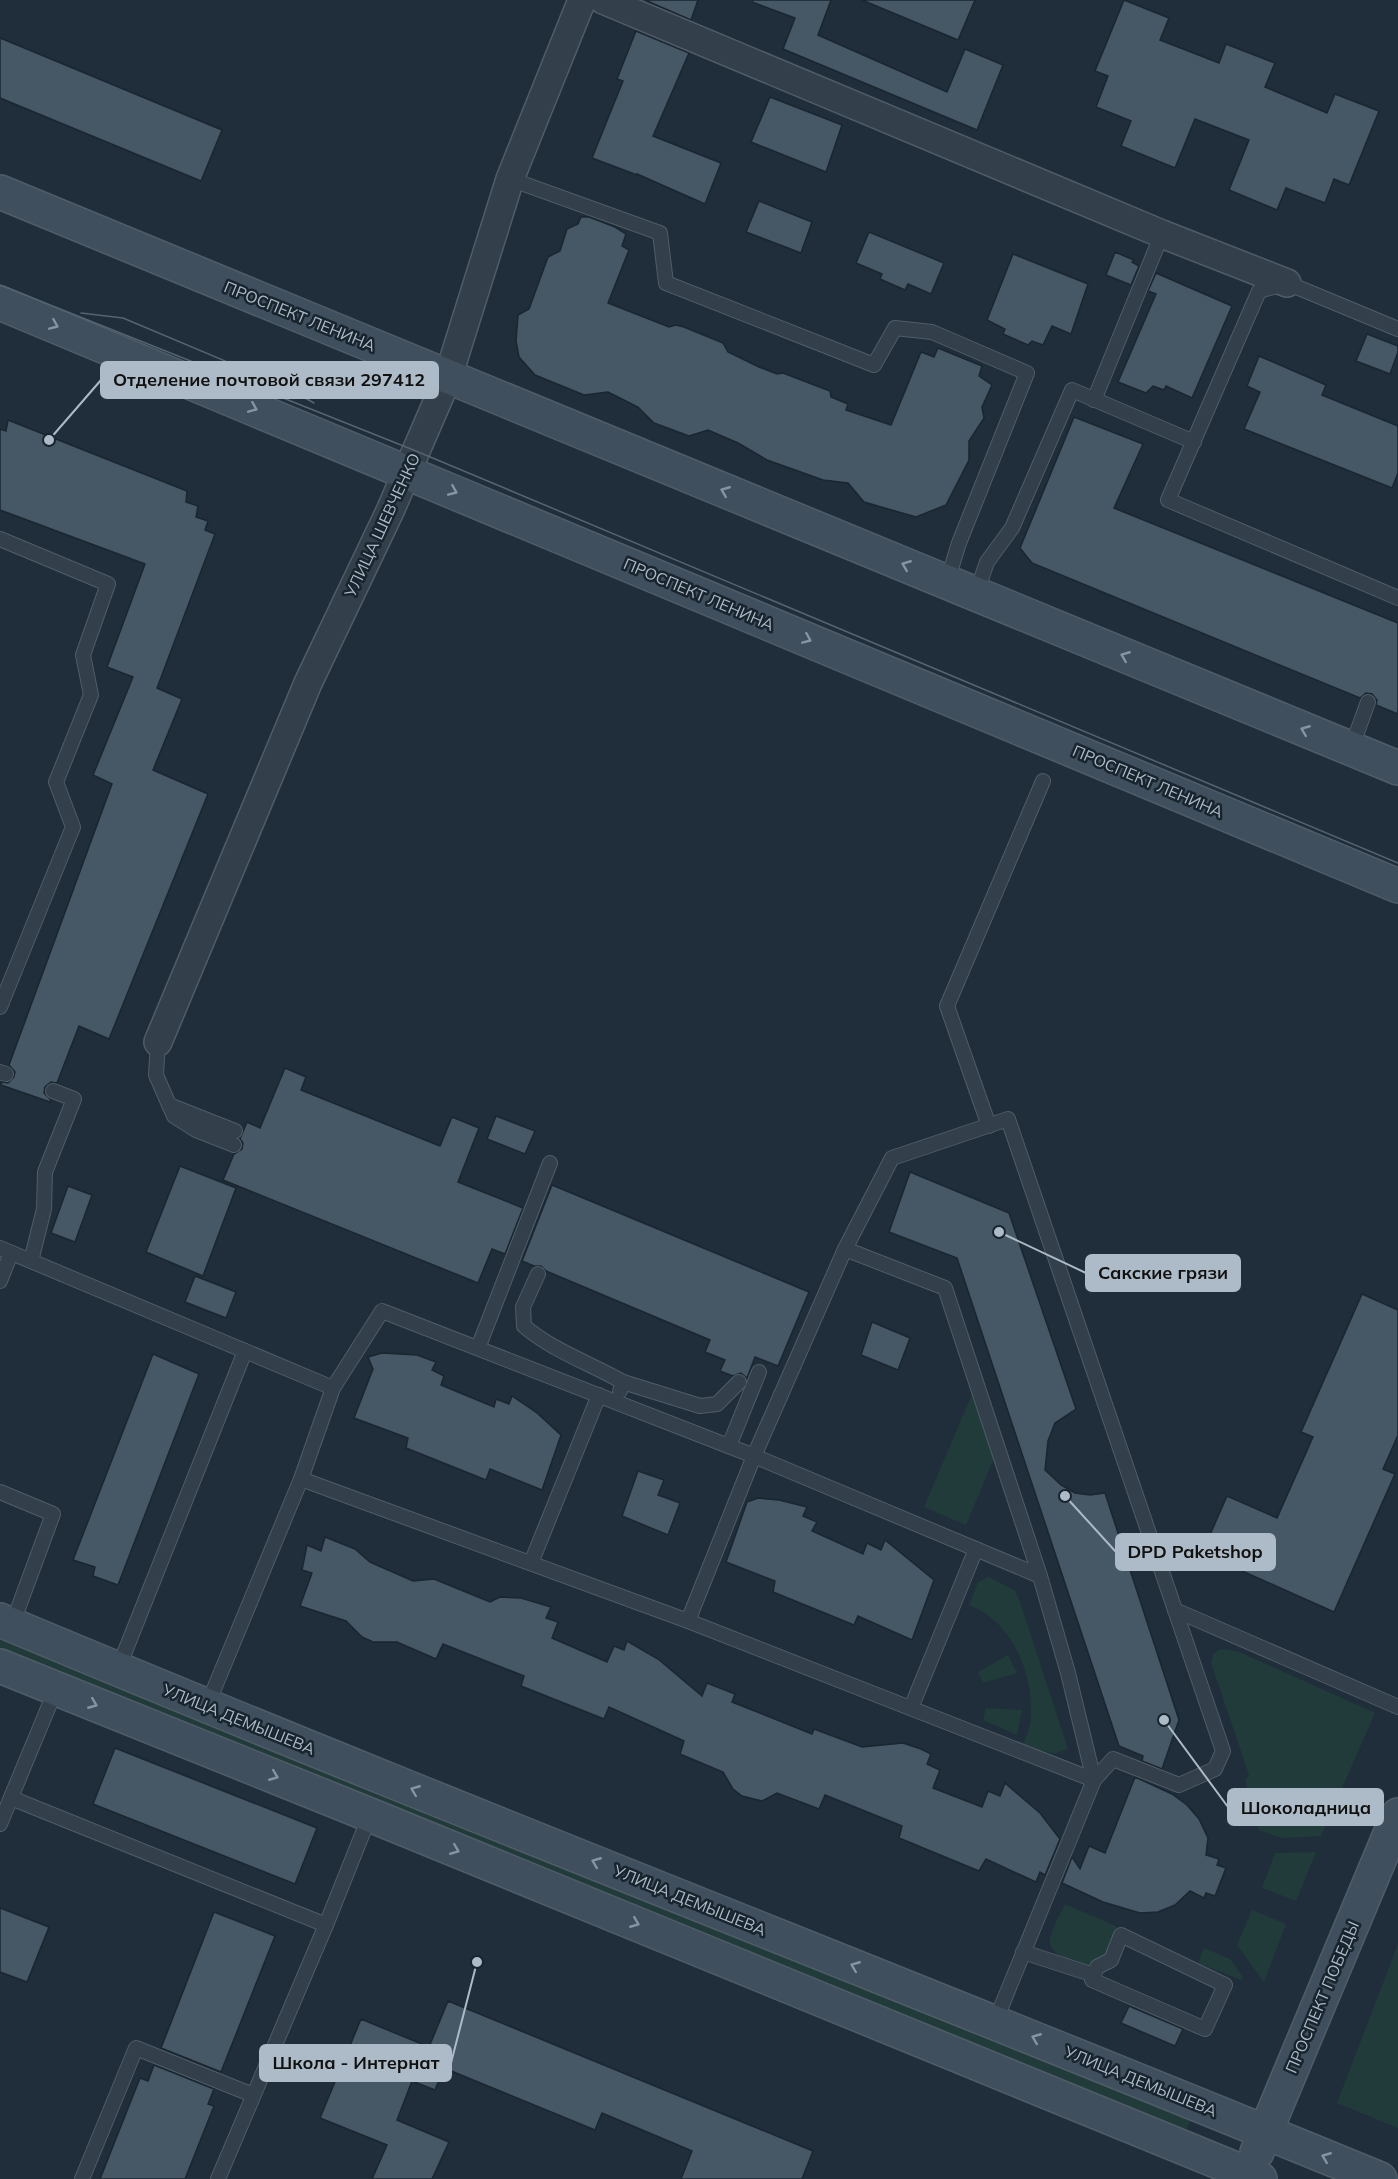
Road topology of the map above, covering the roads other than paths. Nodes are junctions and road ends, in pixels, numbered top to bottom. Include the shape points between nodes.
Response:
1 (582, 0) edge
2 (603, 0) edge
3 (510, 179) junction
4 (0, 192) edge
5 (1162, 234) junction
6 (1287, 283) junction
7 (0, 303) edge
8 (1398, 328) edge
9 (448, 377) junction
10 (1094, 400) junction
11 (1194, 442) junction
12 (407, 472) junction
13 (0, 539) edge
14 (961, 588) junction
15 (1398, 598) edge
16 (1368, 702) dead end
17 (1351, 749) junction
18 (1398, 768) edge
19 (1043, 781) dead end
20 (1398, 886) edge
21 (0, 1007) edge
22 (158, 1042) joint
23 (53, 1091) dead end
24 (989, 1126) junction
25 (234, 1138) dead end
26 (550, 1162) dead end
27 (845, 1249) junction
28 (5, 1251) edge
29 (31, 1261) junction
30 (538, 1274) dead end
31 (0, 1281) edge
32 (478, 1348) junction
33 (245, 1351) junction
34 (759, 1372) dead end
35 (623, 1382) junction
36 (739, 1382) dead end
37 (333, 1388) junction
38 (599, 1395) junction
39 (616, 1402) junction
40 (729, 1446) junction
41 (754, 1456) junction
42 (301, 1479) junction
43 (0, 1492) edge
44 (976, 1549) junction
45 (531, 1563) junction
46 (1040, 1576) junction
47 (1175, 1610) junction
48 (688, 1621) junction
49 (6, 1622) edge
50 (0, 1666) edge
51 (118, 1669) junction
52 (56, 1689) junction
53 (207, 1707) junction
54 (1398, 1707) edge
55 (910, 1708) junction
56 (1094, 1780) junction
57 (11, 1798) junction
58 (370, 1815) junction
59 (1398, 1815) edge
60 (0, 1824) edge
61 (326, 1925) junction
62 (1023, 1952) junction
63 (1094, 1975) junction
64 (995, 2022) junction
65 (253, 2095) junction
66 (1265, 2131) junction
67 (1251, 2177) edge
68 (82, 2179) edge
69 (218, 2179) edge
70 (1380, 2179) edge

1 - 3 street, УЛИЦА ШЕВЧЕНКО
2 - 5 street
3 - 9 street, УЛИЦА ШЕВЧЕНКО
3 - 14 lane via 660,233 666,283 874,365 896,328 932,332 1027,373 959,543
4 - 9 street, ПРОСПЕКТ ЛЕНИНА
5 - 6 street
5 - 10 lane
6 - 8 lane
6 - 11 lane via 1259,291
7 -> 12 street, ПРОСПЕКТ ЛЕНИНА
9 - 12 street, УЛИЦА ШЕВЧЕНКО
14 -> 9 street, ПРОСПЕКТ ЛЕНИНА
10 - 11 lane
10 - 14 lane via 1072,390 1012,528
11 - 15 lane via 1168,500
12 -> 20 street, ПРОСПЕКТ ЛЕНИНА
12 - 22 street, УЛИЦА ШЕВЧЕНКО via 308,683
13 - 21 lane via 108,584 83,655 91,695 56,782 74,827
17 -> 14 street, ПРОСПЕКТ ЛЕНИНА
16 - 17 lane
17 - 18 street, ПРОСПЕКТ ЛЕНИНА
19 - 24 lane via 947,1006
22 - 25 lane via 156,1074 169,1105
23 - 29 lane via 74,1099 45,1172 44,1209
24 - 27 lane via 892,1158
24 - 47 lane via 1008,1119
26 - 32 lane
27 - 41 lane
27 - 46 lane via 945,1288
28 - 29 lane
28 - 31 lane
29 - 33 lane
30 - 35 lane via 523,1307 524,1326 540,1340
32 - 37 lane via 382,1311
32 - 38 lane
33 - 37 lane
33 - 51 lane
34 - 40 lane
35 - 36 lane via 700,1406 717,1404
35 - 39 lane
37 - 42 lane
38 - 39 lane
38 - 45 lane
39 - 40 lane
40 - 41 lane
41 - 44 lane
41 - 48 lane
42 - 45 lane
42 - 53 lane
43 - 49 lane via 52,1514
44 - 46 lane
44 - 55 lane
45 - 48 lane
46 - 56 lane
47 - 54 lane
47 - 56 lane via 1223,1751 1215,1769 1179,1785 1113,1759
48 - 55 lane
49 - 51 street, УЛИЦА ДЕМЫШЕВА
50 - 52 street
51 - 53 street, УЛИЦА ДЕМЫШЕВА
52 - 57 lane
52 -> 58 street
64 -> 53 street, УЛИЦА ДЕМЫШЕВА
55 - 56 lane
56 - 62 lane
57 - 60 lane
57 - 61 lane
58 - 61 lane
58 -> 67 street
59 - 66 street, ПРОСПЕКТ ПОБЕДЫ
61 - 65 lane
62 - 63 lane
62 - 64 lane
63 - 63 lane via 1092,1980 1205,2029 1225,1985 1121,1935 1111,1960 1097,1967
66 -> 64 street, УЛИЦА ДЕМЫШЕВА
65 - 68 lane via 136,2048
65 - 69 lane
66 - 67 street, ПРОСПЕКТ ПОБЕДЫ
70 -> 66 street, УЛИЦА ДЕМЫШЕВА

